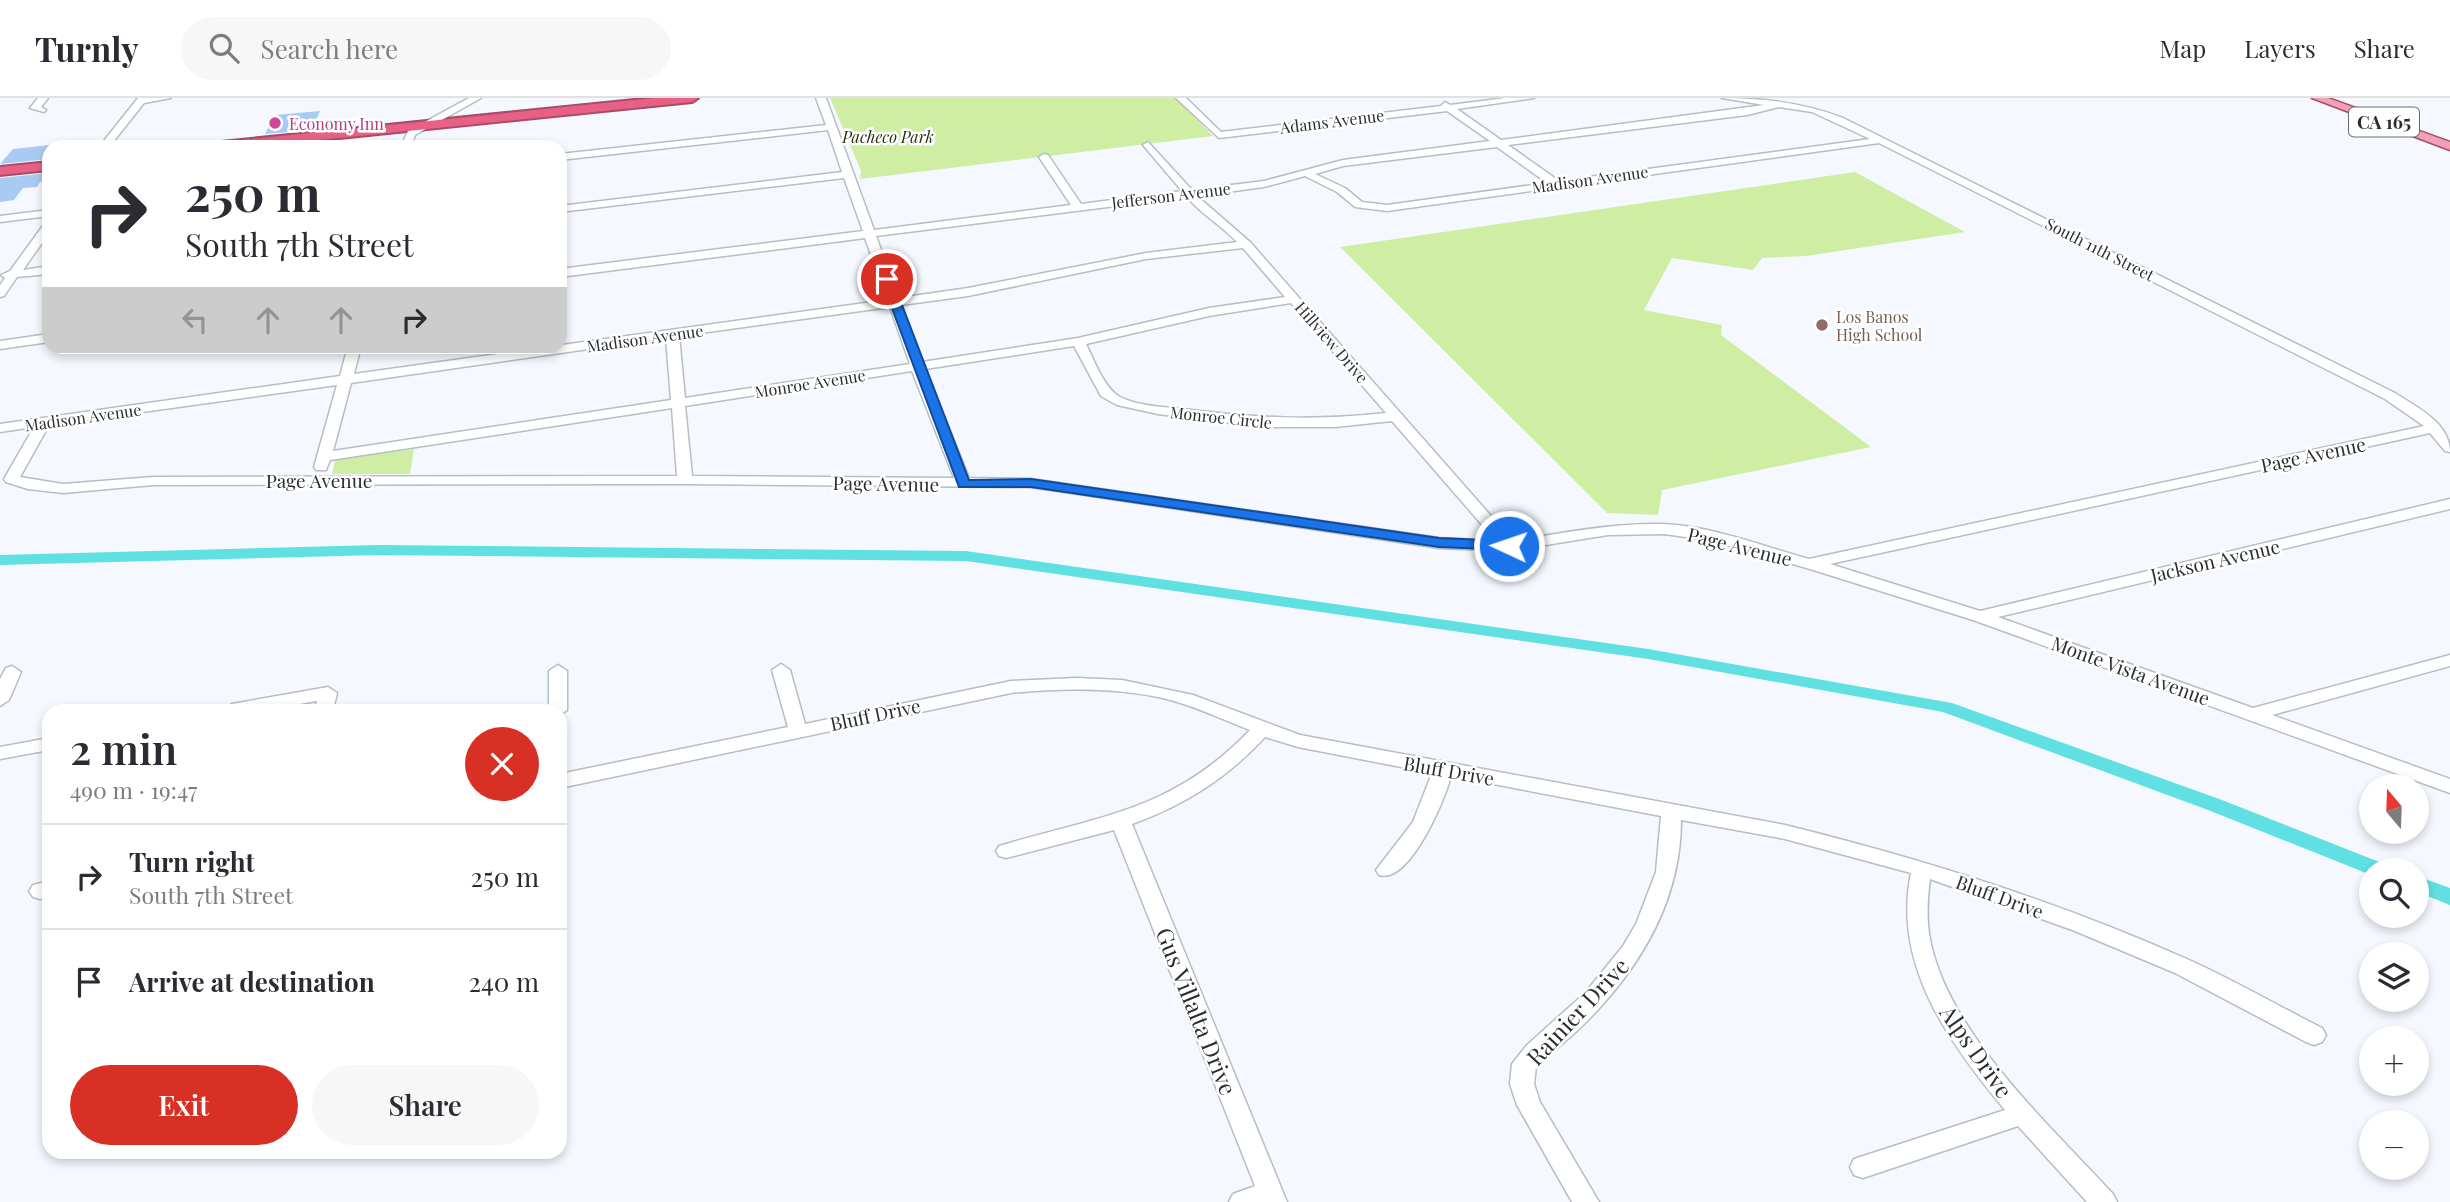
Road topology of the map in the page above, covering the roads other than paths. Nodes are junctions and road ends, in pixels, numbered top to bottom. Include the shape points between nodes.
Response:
1 (43, 98) edge
2 (166, 98) edge
3 (476, 98) edge
4 (692, 98) edge
5 (821, 98) edge
6 (1181, 98) edge
7 (1435, 98) edge
8 (1529, 98) edge
9 (1727, 98) edge
10 (2318, 98) edge
11 (142, 99) edge
12 (1779, 104) junction
13 (1448, 107) junction
14 (41, 110) dead end
15 (426, 125) junction
16 (832, 127) junction
17 (110, 140) edge
18 (279, 140) edge
19 (408, 140) edge
20 (1882, 140) junction
21 (1499, 143) junction
22 (1149, 145) dead end
23 (2450, 146) edge
24 (567, 156) edge
25 (1044, 157) dead end
26 (42, 164) edge
27 (42, 165) edge
28 (0, 169) edge
29 (849, 174) junction
30 (1308, 174) junction
31 (1556, 184) junction
32 (1189, 193) junction
33 (1078, 207) junction
34 (567, 208) edge
35 (42, 214) edge
36 (0, 219) edge
37 (870, 234) junction
38 (42, 235) edge
39 (1247, 244) junction
40 (42, 271) edge
41 (567, 272) edge
42 (13, 274) junction
43 (0, 275) edge
44 (0, 293) edge
45 (1294, 299) junction
46 (895, 302) junction
47 (672, 334) junction
48 (42, 339) edge
49 (1078, 342) junction
50 (0, 345) edge
51 (567, 349) edge
52 (353, 354) edge
53 (530, 354) edge
54 (918, 366) junction
55 (346, 380) junction
56 (676, 404) junction
57 (1397, 416) junction
58 (44, 422) junction
59 (0, 428) edge
60 (2435, 428) junction
61 (2450, 448) edge
62 (324, 457) junction
63 (317, 480) junction
64 (685, 480) junction
65 (964, 484) junction
66 (2450, 504) edge
67 (1509, 546) junction
68 (1810, 564) junction
69 (1979, 616) junction
70 (2450, 660) edge
71 (780, 670) dead end
72 (558, 671) dead end
73 (12, 672) dead end
74 (0, 700) edge
75 (266, 704) edge
76 (325, 704) edge
77 (558, 704) edge
78 (2255, 714) junction
79 (798, 730) junction
80 (1262, 730) junction
81 (42, 745) edge
82 (0, 753) edge
83 (1443, 768) junction
84 (567, 780) edge
85 (2450, 786) edge
86 (1671, 811) junction
87 (1120, 819) junction
88 (1006, 851) dead end
89 (1922, 869) junction
90 (1386, 870) dead end
91 (2314, 1035) dead end
92 (2023, 1114) junction
93 (1863, 1167) dead end
94 (1272, 1198) edge
95 (1242, 1202) edge
96 (1586, 1202) edge
97 (2104, 1202) edge

1 - 14 street via 35,108
2 - 11 street
3 - 15 street
4 - 15 highway
5 - 16 street
6 - 13 street, Adams Avenue via 1219,135
7 - 13 street
8 - 13 street, Adams Avenue
9 - 12 street, South 11th Street
10 - 23 main road, CA 165
11 - 17 street
12 - 20 street, South 11th Street via 1828,115
12 - 21 street, Jefferson Avenue via 1747,112
13 - 21 street
15 - 18 highway
15 - 19 street
16 - 24 street
16 - 29 street
20 - 31 street, Madison Avenue
20 - 60 street, South 11th Street via 2390,396
21 - 30 street, Jefferson Avenue via 1343,163
21 - 31 street
22 - 32 street, Hillview Drive
25 - 33 street
26 - 28 highway
27 - 28 highway
29 - 34 street
29 - 37 street
30 - 31 street, Madison Avenue via 1370,208
30 - 32 street, Jefferson Avenue
32 - 33 street, Jefferson Avenue
32 - 39 street, Hillview Drive
33 - 37 street, Jefferson Avenue
35 - 36 street
37 - 41 street, Jefferson Avenue
37 - 46 street
38 - 42 street
39 - 45 street, Hillview Drive
39 - 46 street, Madison Avenue via 1146,256 1009,285
40 - 42 street
42 - 43 street
42 - 44 street
45 - 49 street, Monroe Avenue via 1209,312
45 - 57 street, Hillview Drive
46 - 47 street, Madison Avenue
46 - 54 street
47 - 51 street, Madison Avenue
47 - 56 street
48 - 50 street
49 - 54 street, Monroe Avenue
49 - 57 street, Monroe Circle via 1106,393 1116,401 1265,423 1335,424
52 - 55 street
53 - 55 street, Madison Avenue
54 - 56 street, Monroe Avenue
54 - 65 street
55 - 58 street, Madison Avenue
55 - 62 street
56 - 62 street, Monroe Avenue
56 - 64 street
57 - 67 street, Hillview Drive
58 - 59 street, Madison Avenue
58 - 63 street, Page Avenue via 11,479 34,488 153,481
60 - 61 street, South 11th Street
60 - 68 street, Page Avenue
62 - 63 street
63 - 64 street, Page Avenue
64 - 65 street, Page Avenue
65 - 67 street, Page Avenue via 1031,483 1439,543
66 - 69 street, Jackson Avenue
67 - 68 street, Page Avenue via 1608,530 1665,529 1714,537
68 - 69 street, Monte Vista Avenue
69 - 78 street, Monte Vista Avenue
70 - 78 street
71 - 79 street
72 - 77 street
73 - 74 street
75 - 76 street via 328,693
78 - 85 street, Monte Vista Avenue
79 - 80 street, Bluff Drive via 1044,684 1102,685 1172,695
79 - 84 street, Bluff Drive
80 - 83 street, Bluff Drive
80 - 87 street via 1212,776
81 - 82 street
83 - 86 street, Bluff Drive
83 - 90 street via 1422,827
86 - 89 street, Bluff Drive via 1797,835
86 - 96 street, Rainier Drive via 1669,861 1661,894 1637,944 1602,990 1524,1063 1522,1084 1529,1105
87 - 88 street
87 - 94 street, Gus Villalta Drive
89 - 91 street, Bluff Drive via 2083,925 2183,967
89 - 92 street, Alps Drive via 1918,930 1939,996
92 - 93 street
92 - 97 street, Alps Drive
94 - 95 street

